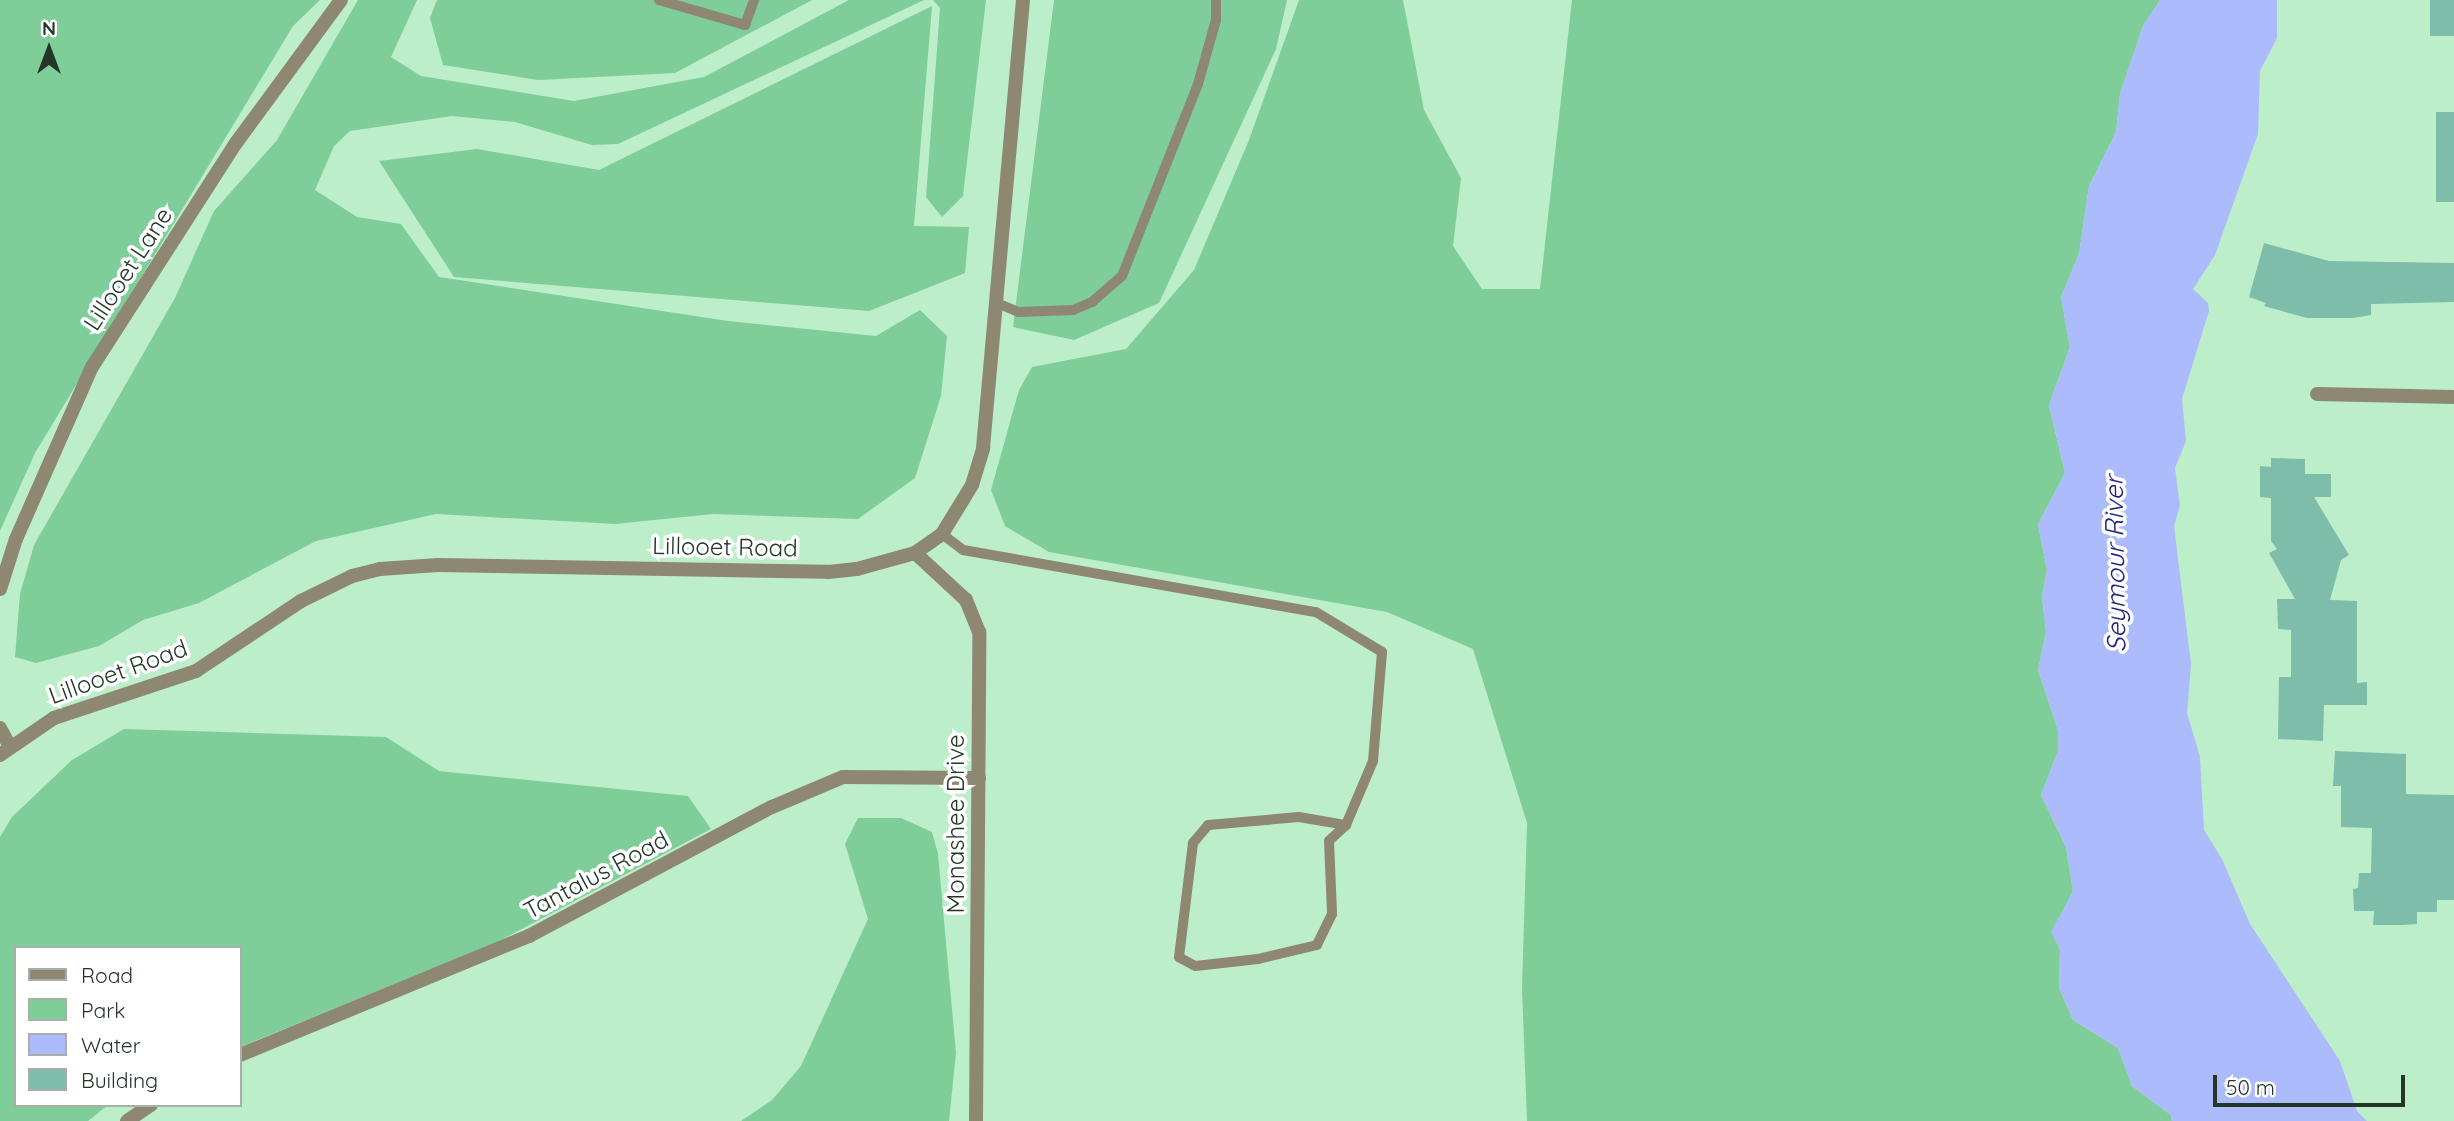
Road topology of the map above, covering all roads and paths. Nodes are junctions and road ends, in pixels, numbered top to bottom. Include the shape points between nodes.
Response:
1 (341, 0) edge
2 (659, 0) edge
3 (754, 0) edge
4 (1023, 0) edge
5 (1216, 0) edge
6 (997, 303) junction
7 (2317, 394) dead end
8 (2454, 397) edge
9 (942, 534) junction
10 (915, 553) junction
11 (0, 589) edge
12 (0, 728) edge
13 (5, 750) edge
14 (979, 778) junction
15 (1346, 825) junction
16 (242, 1054) edge
17 (148, 1107) edge
18 (127, 1121) edge
19 (976, 1121) edge

1 - 11 street, Lillooet Lane via 236,143 92,367 16,539
2 - 3 lane via 745,25
4 - 6 street, Lillooet Road
5 - 6 lane via 1216,20 1198,84 1122,276 1092,302 1073,310 1018,312
6 - 9 street, Lillooet Road via 983,448 972,485
7 - 8 street
9 - 10 street, Lillooet Road
9 - 15 lane via 963,550 1316,612 1382,652 1373,761
10 - 13 street, Lillooet Road via 828,572 438,565 380,569 352,576 301,601 196,671 54,718
10 - 14 street, Monashee Drive via 948,580 975,614 979,632
12 - 13 street
14 - 16 street, Tantalus Road via 843,777 772,807 529,936
14 - 19 street, Monashee Drive
15 - 15 lane via 1329,841 1332,914 1317,945 1258,959 1195,966 1180,957 1193,843 1208,825 1299,817
17 - 18 street

